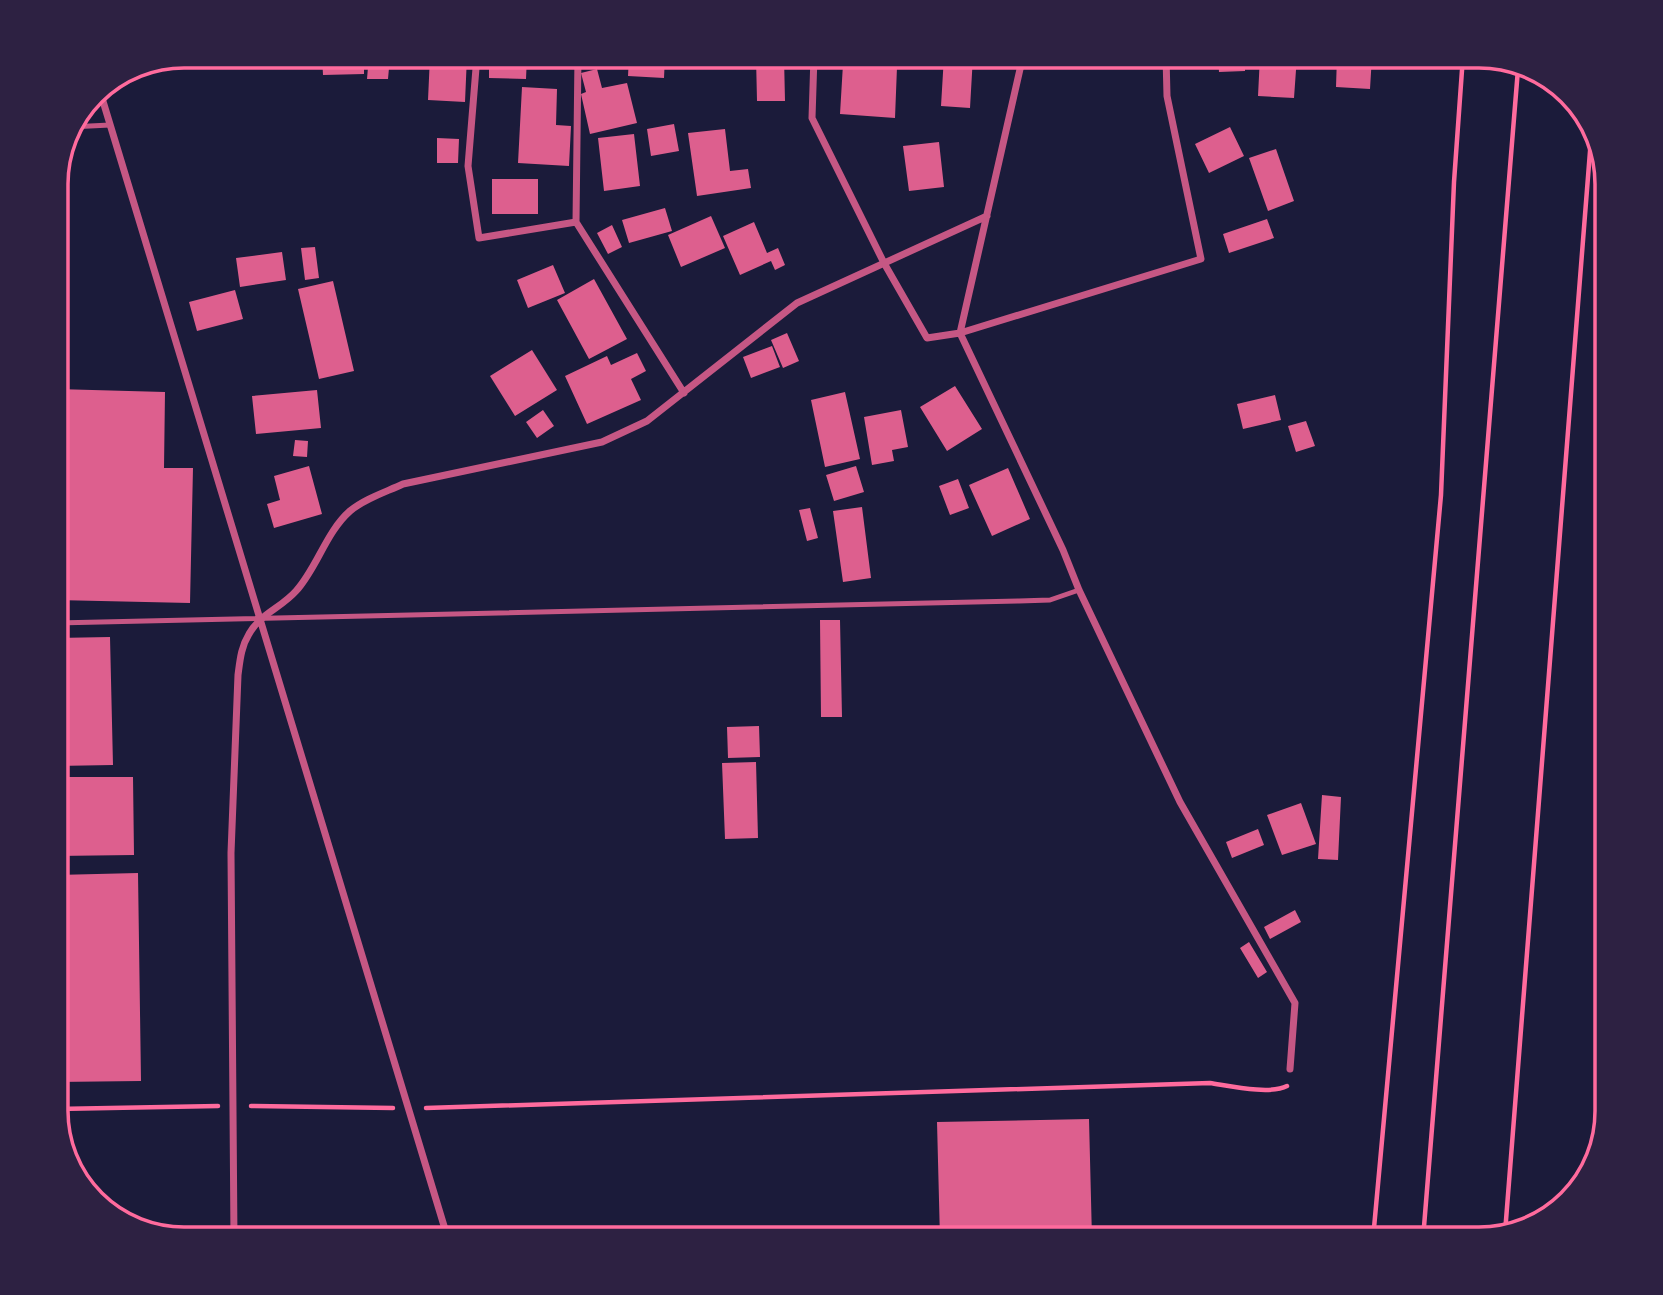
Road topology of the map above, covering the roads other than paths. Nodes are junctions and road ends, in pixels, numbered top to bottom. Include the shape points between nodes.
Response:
1 (476, 68) edge
2 (578, 68) edge
3 (814, 68) edge
4 (1020, 68) edge
5 (1166, 68) edge
6 (103, 101) edge
7 (110, 125) junction
8 (85, 126) edge
9 (987, 216) junction
10 (576, 222) junction
11 (884, 263) junction
12 (960, 333) junction
13 (684, 393) junction
14 (1079, 590) junction
15 (260, 618) junction
16 (68, 623) edge
17 (1290, 1069) road end
18 (234, 1227) edge
19 (444, 1227) edge

1 - 10 street via 468,166 479,238
2 - 10 street
3 - 11 street via 812,118
4 - 9 street
5 - 12 street via 1167,96 1201,259
6 - 7 street
7 - 8 lane
7 - 15 street
9 - 11 street
9 - 12 street
10 - 13 street
11 - 12 street via 927,338
11 - 13 street via 797,303
12 - 14 street
13 - 15 street via 647,421 603,442 403,484 373,497 350,511 288,600
14 - 15 lane via 1050,600
14 - 17 street via 1180,802 1295,1003
15 - 16 lane
15 - 18 street via 242,647 238,675 230,853
15 - 19 street

